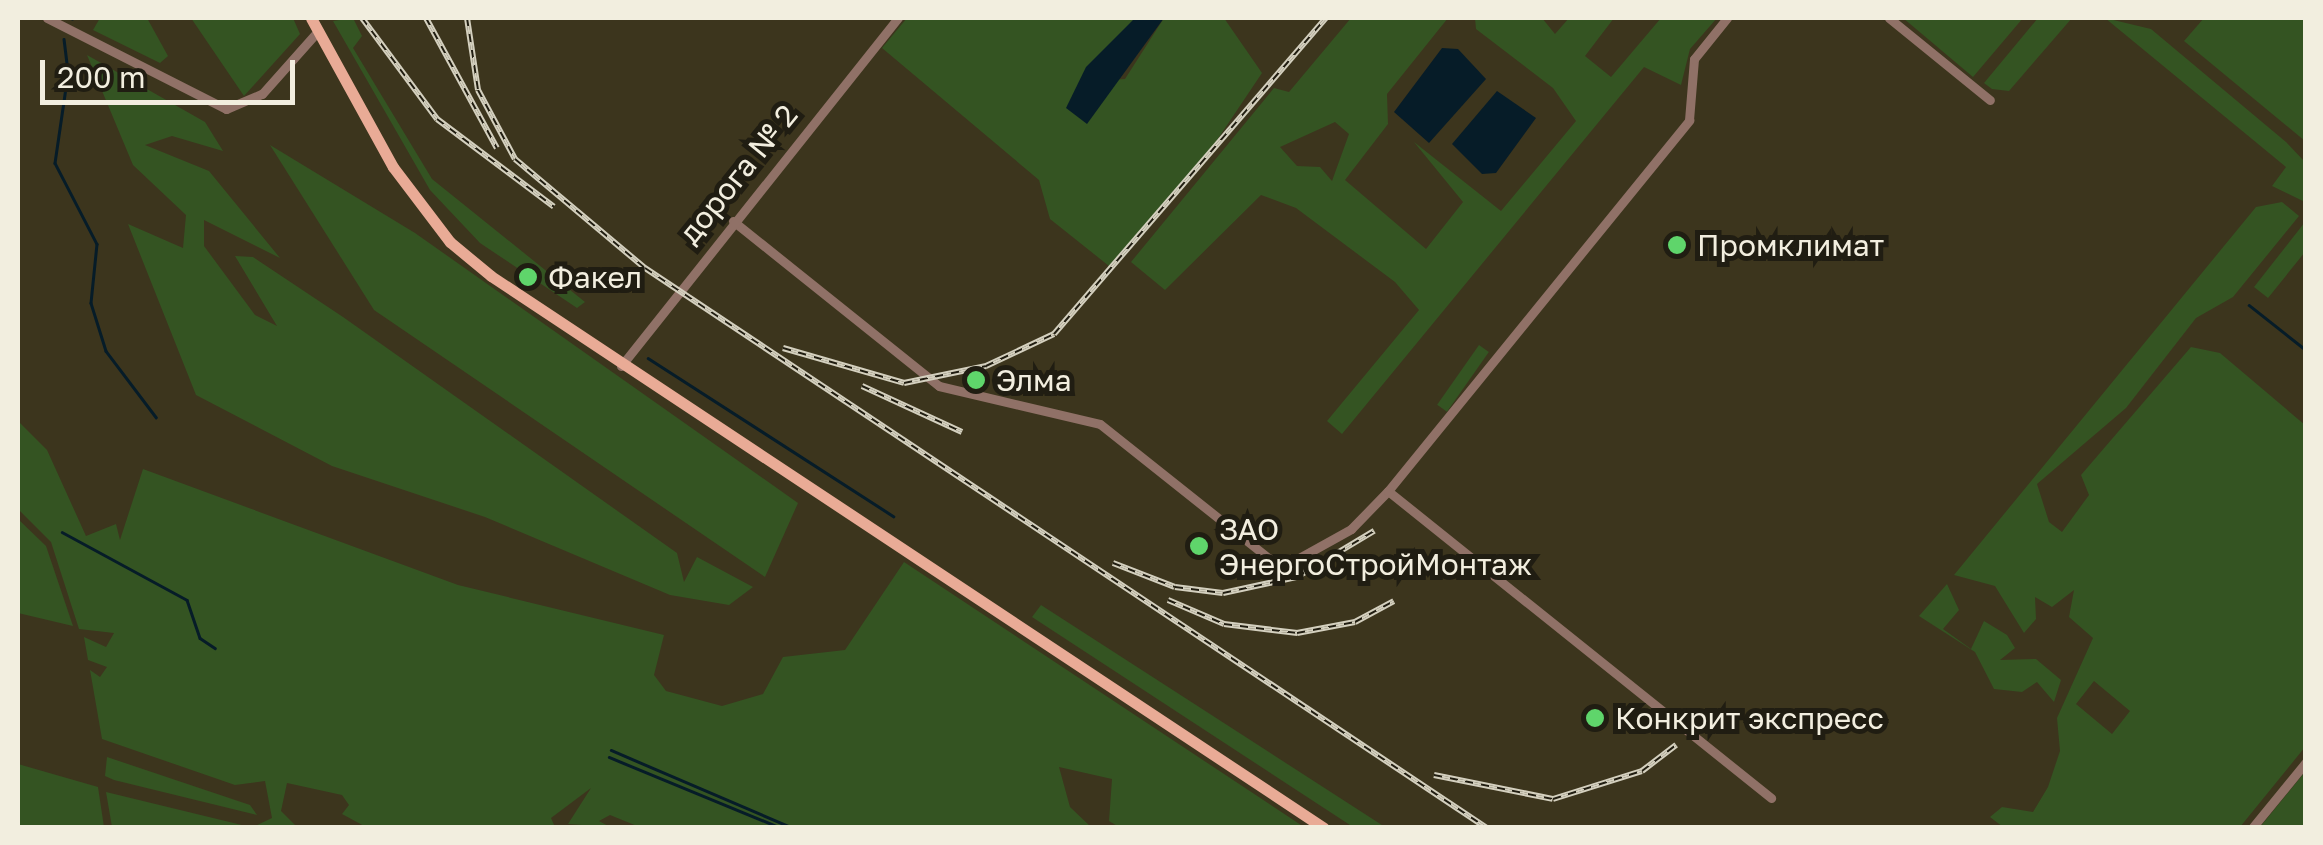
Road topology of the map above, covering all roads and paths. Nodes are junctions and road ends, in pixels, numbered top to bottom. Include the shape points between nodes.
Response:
1 (48, 18) edge
2 (311, 18) edge
3 (898, 18) edge
4 (1727, 18) edge
5 (1889, 18) edge
6 (318, 31) junction
7 (1990, 100) dead end
8 (733, 221) junction
9 (621, 366) junction
10 (1388, 491) junction
11 (2306, 762) edge
12 (1772, 798) dead end
13 (1324, 828) edge
14 (2252, 828) edge

1 - 6 street via 226,108 262,94
2 - 6 main road
3 - 8 street, дорога № 2
4 - 10 street via 1694,59 1689,120
5 - 7 street
6 - 9 main road via 392,167 450,242
8 - 9 street, дорога № 2
8 - 10 street via 939,386 1100,424 1279,563 1351,529
9 - 13 main road
10 - 12 street
11 - 14 street

